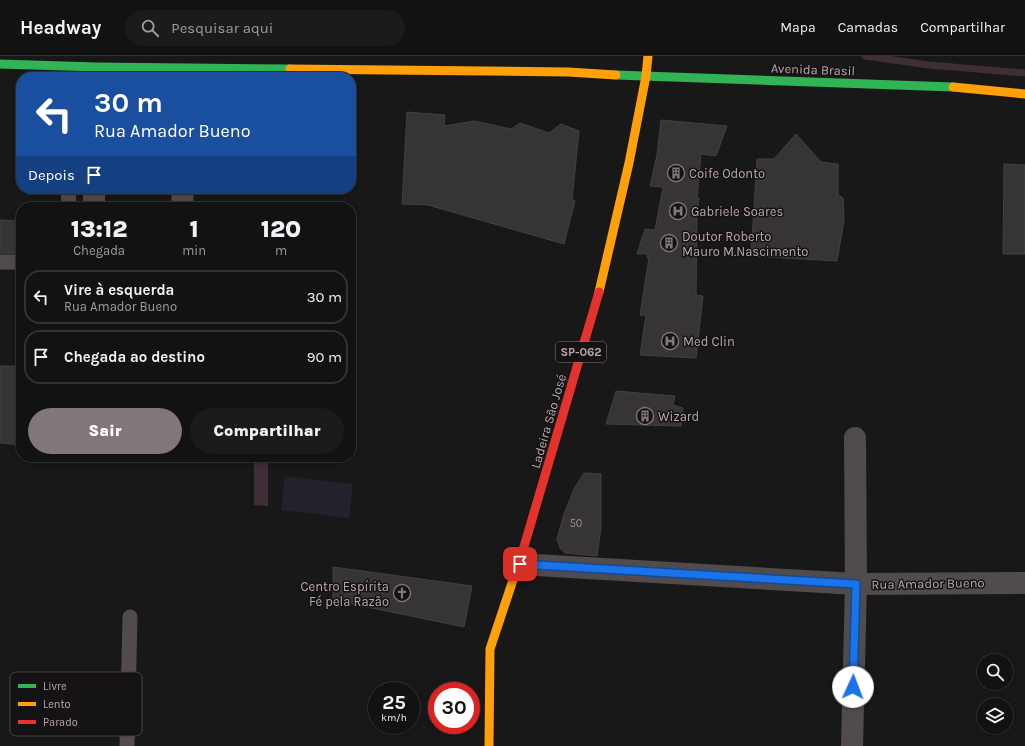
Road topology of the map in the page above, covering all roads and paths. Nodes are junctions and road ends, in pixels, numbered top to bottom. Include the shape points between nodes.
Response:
1 (648, 56) edge
2 (0, 64) edge
3 (85, 72) edge
4 (185, 72) edge
5 (646, 76) junction
6 (1025, 94) edge
7 (0, 262) edge
8 (16, 262) edge
9 (856, 438) dead end
10 (520, 564) junction
11 (1025, 583) edge
12 (856, 584) junction
13 (130, 616) dead end
14 (129, 672) edge
15 (127, 736) edge
16 (127, 746) edge
17 (489, 746) edge
18 (852, 746) edge

1 - 5 main road, Ladeira São José / SP-062
2 - 3 main road, Avenida Brasil
3 - 4 main road, Avenida Brasil
4 - 5 main road, Avenida Brasil via 568,72
5 - 6 main road, Avenida Brasil via 963,87
5 - 10 main road, Ladeira São José / SP-062 via 629,163 596,303
7 - 8 lane
9 - 12 street
10 - 12 street, Rua Amador Bueno
10 - 17 main road, Ladeira São José / SP-062 via 490,649
11 - 12 street, Rua Amador Bueno
12 - 18 street
13 - 14 lane
15 - 16 lane

